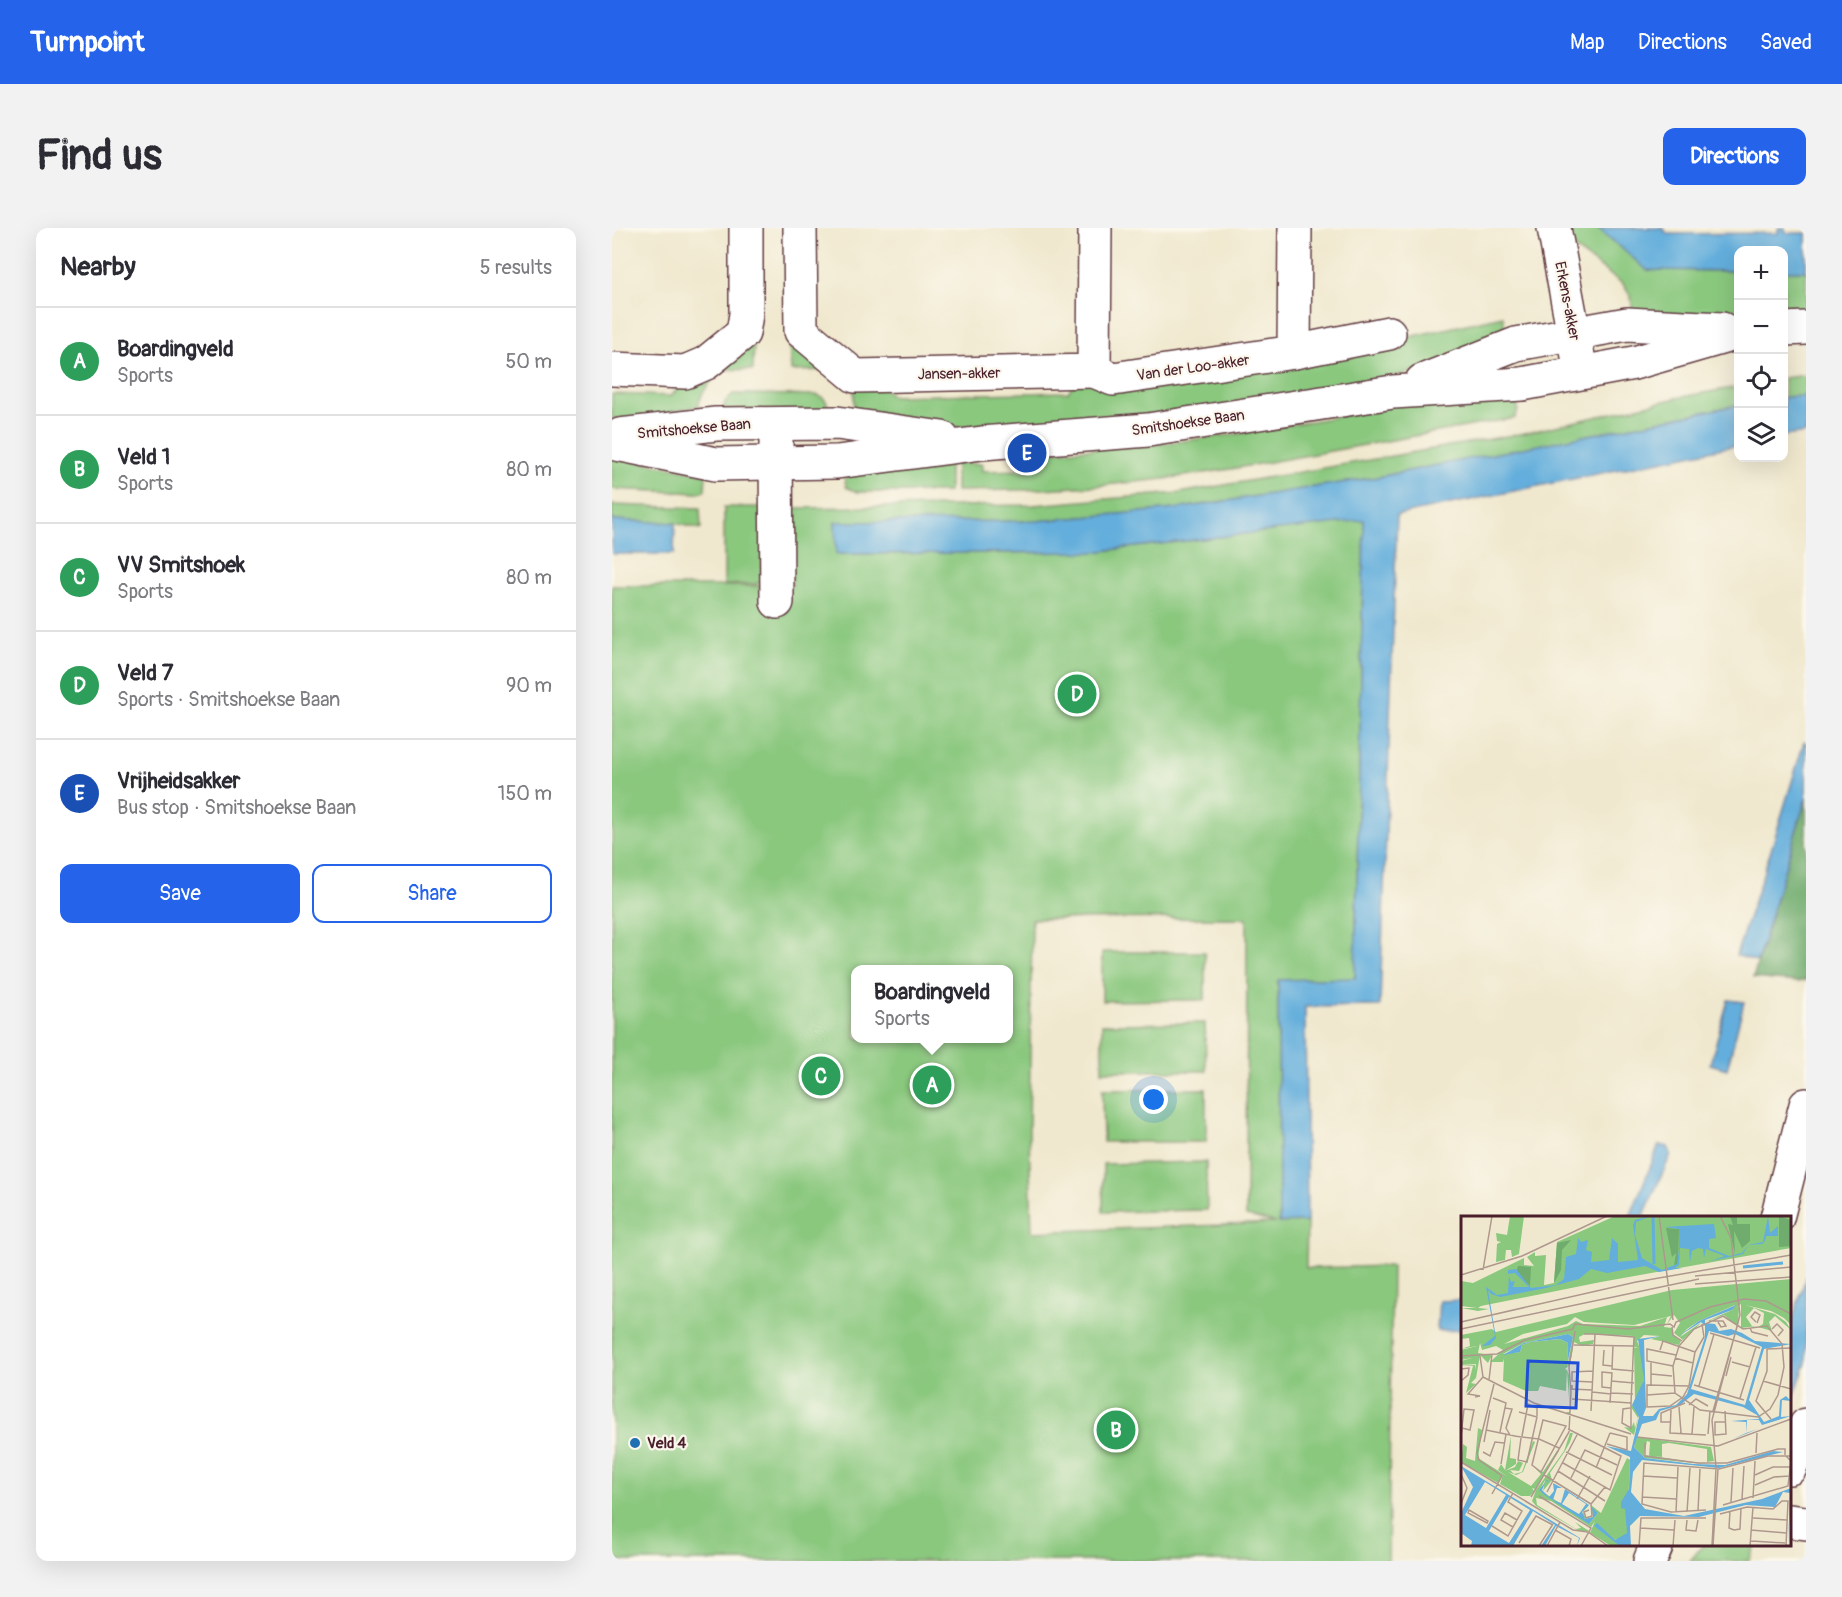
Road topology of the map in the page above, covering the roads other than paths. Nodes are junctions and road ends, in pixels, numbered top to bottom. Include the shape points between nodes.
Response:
1 (746, 228) edge
2 (800, 228) edge
3 (1095, 228) edge
4 (1295, 228) edge
5 (1554, 228) edge
6 (1806, 328) edge
7 (1788, 329) edge
8 (1734, 331) edge
9 (1734, 332) edge
10 (1389, 333) dead end
11 (1573, 334) junction
12 (1294, 352) junction
13 (612, 369) edge
14 (1094, 371) junction
15 (1582, 374) junction
16 (1393, 392) junction
17 (775, 423) junction
18 (612, 436) edge
19 (612, 443) edge
20 (982, 443) junction
21 (778, 463) junction
22 (777, 602) dead end
23 (1806, 1105) edge
24 (1778, 1216) edge
25 (1806, 1425) edge
26 (1791, 1465) edge
27 (1791, 1521) edge
28 (1806, 1523) edge
29 (1657, 1546) edge
30 (1650, 1561) edge

1 - 13 street via 743,333 706,363 685,372
2 - 14 street, Jansen-akker via 801,331 855,376
3 - 14 street
4 - 12 street
5 - 11 street, Erkens-akker
6 - 7 street
8 - 11 street, Smitshoekse Baan via 1627,324
9 - 15 street, Smitshoekse Baan via 1634,363
10 - 12 street, Van der Loo-akker
11 - 15 street, Erkens-akker
11 - 16 street, Smitshoekse Baan via 1516,344
12 - 14 street, Van der Loo-akker via 1113,379
15 - 16 street, Smitshoekse Baan via 1522,384
16 - 20 street, Smitshoekse Baan via 1148,430
17 - 18 street, Smitshoekse Baan via 716,424
17 - 20 street, Smitshoekse Baan via 837,423
17 - 21 street
19 - 21 street, Smitshoekse Baan via 716,464
20 - 21 street, Smitshoekse Baan via 837,462
21 - 22 street
23 - 24 street
25 - 26 street
27 - 28 street
29 - 30 street

